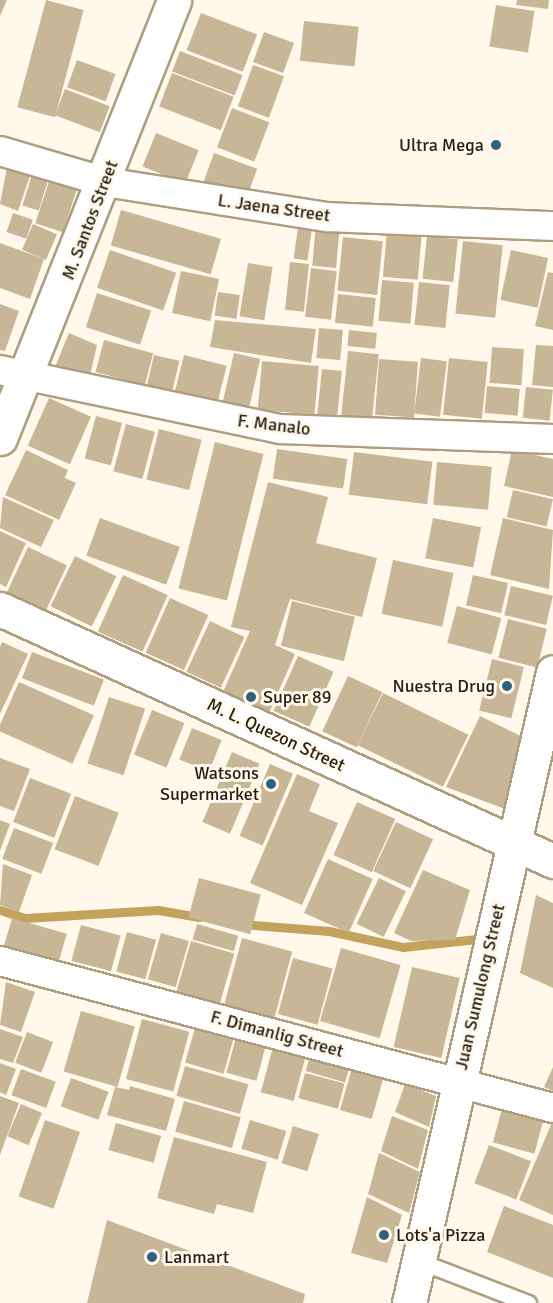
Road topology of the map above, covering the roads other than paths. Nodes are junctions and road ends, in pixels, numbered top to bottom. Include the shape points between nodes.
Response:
1 (174, 0) edge
2 (0, 151) edge
3 (105, 182) junction
4 (553, 226) edge
5 (14, 375) edge
6 (0, 438) edge
7 (553, 439) edge
8 (0, 609) edge
9 (553, 672) edge
10 (512, 842) junction
11 (553, 861) edge
12 (0, 961) edge
13 (459, 1081) junction
14 (553, 1108) edge
15 (419, 1261) junction
16 (409, 1303) edge
17 (528, 1303) edge

1 - 3 main road, M. Santos Street
2 - 3 street, L. Jaena Street
3 - 4 street, L. Jaena Street via 327,217
3 - 5 main road, M. Santos Street
5 - 6 main road, M. Santos Street
5 - 7 street, F. Manalo via 280,429
8 - 10 main road, M. L. Quezon Street
9 - 10 main road, Juan Sumulong Street
10 - 11 main road, M. L. Quezon Street
10 - 13 main road, Juan Sumulong Street
12 - 13 street, F. Dimanlig Street
13 - 14 street, F. Dimanlig Street
13 - 15 main road, Juan Sumulong Street
15 - 16 main road, Juan Sumulong Street
15 - 17 lane

